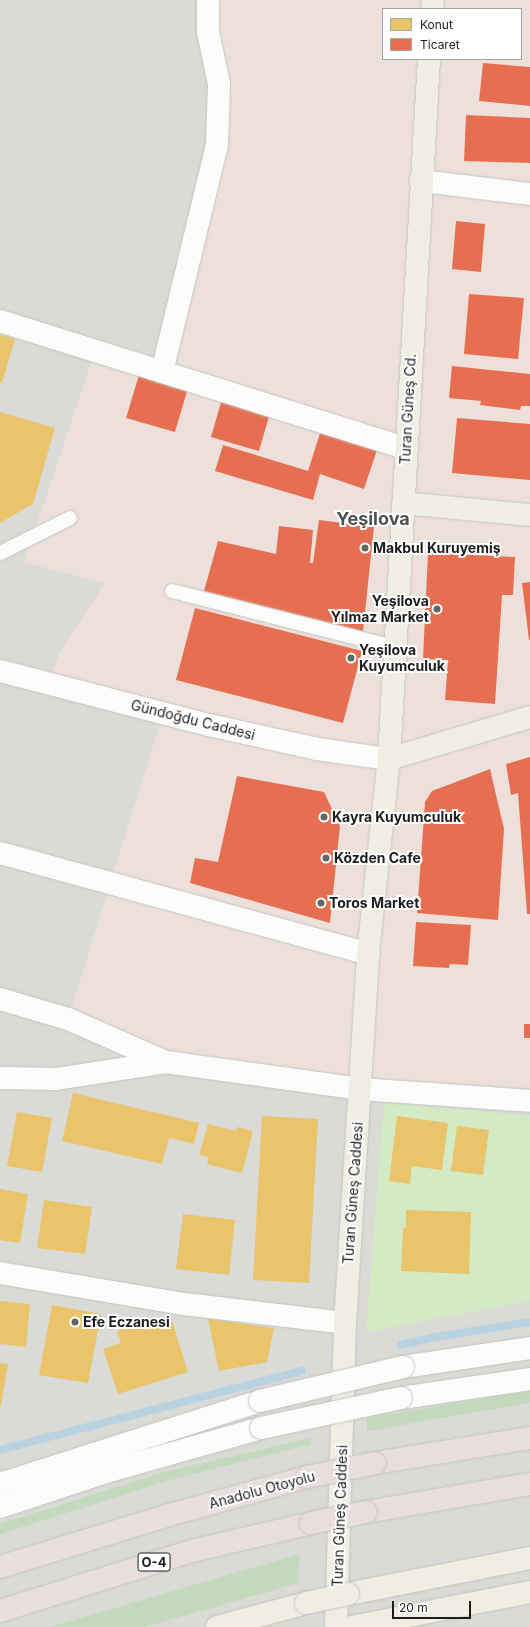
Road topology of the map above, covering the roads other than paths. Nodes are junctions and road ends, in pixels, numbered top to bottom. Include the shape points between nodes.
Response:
1 (208, 0) edge
2 (429, 60) edge
3 (421, 181) junction
4 (530, 194) edge
5 (0, 321) edge
6 (162, 372) junction
7 (406, 448) junction
8 (403, 503) junction
9 (530, 515) edge
10 (70, 518) dead end
11 (0, 553) edge
12 (172, 590) dead end
13 (394, 647) junction
14 (0, 671) edge
15 (530, 717) edge
16 (389, 760) junction
17 (0, 853) edge
18 (368, 954) junction
19 (0, 999) edge
20 (166, 1062) junction
21 (0, 1078) edge
22 (360, 1089) junction
23 (530, 1101) edge
24 (0, 1273) edge
25 (345, 1323) junction
26 (530, 1348) edge
27 (530, 1379) edge
28 (530, 1438) edge
29 (0, 1484) edge
30 (530, 1484) edge
31 (0, 1506) edge
32 (530, 1558) edge
33 (0, 1566) edge
34 (530, 1592) edge
35 (0, 1611) edge
36 (218, 1627) edge
37 (336, 1627) edge
38 (352, 1627) edge

1 - 6 street via 208,32 219,84 217,145
2 - 3 main road, Turan Güneş Cd.
3 - 4 street
3 - 7 main road, Turan Güneş Cd.
5 - 6 street
6 - 7 street
7 - 8 main road, Turan Güneş Cd.
8 - 9 main road
8 - 13 main road, Turan Güneş Cd.
10 - 11 lane
12 - 13 lane
13 - 16 main road, Turan Güneş Cd.
14 - 16 street, Gündoğdu Caddesi via 209,726 317,749
15 - 16 main road
16 - 18 main road, Turan Güneş Caddesi
17 - 18 street
18 - 22 main road, Turan Güneş Caddesi
19 - 20 street via 68,1019
20 - 21 street via 56,1079
20 - 22 street
22 - 23 street
22 - 25 main road, Turan Güneş Caddesi
24 - 25 street via 184,1304
25 - 37 main road, Turan Güneş Caddesi
26 - 29 street, bridge via 404,1367 260,1401
27 - 31 street, bridge via 401,1398 261,1428 106,1472
28 - 33 highway, Anadolu Otoyolu, bridge via 375,1463 307,1477
30 - 35 highway, O-4, bridge via 366,1512 192,1551
32 - 36 main road, bridge via 306,1602
34 - 38 main road

